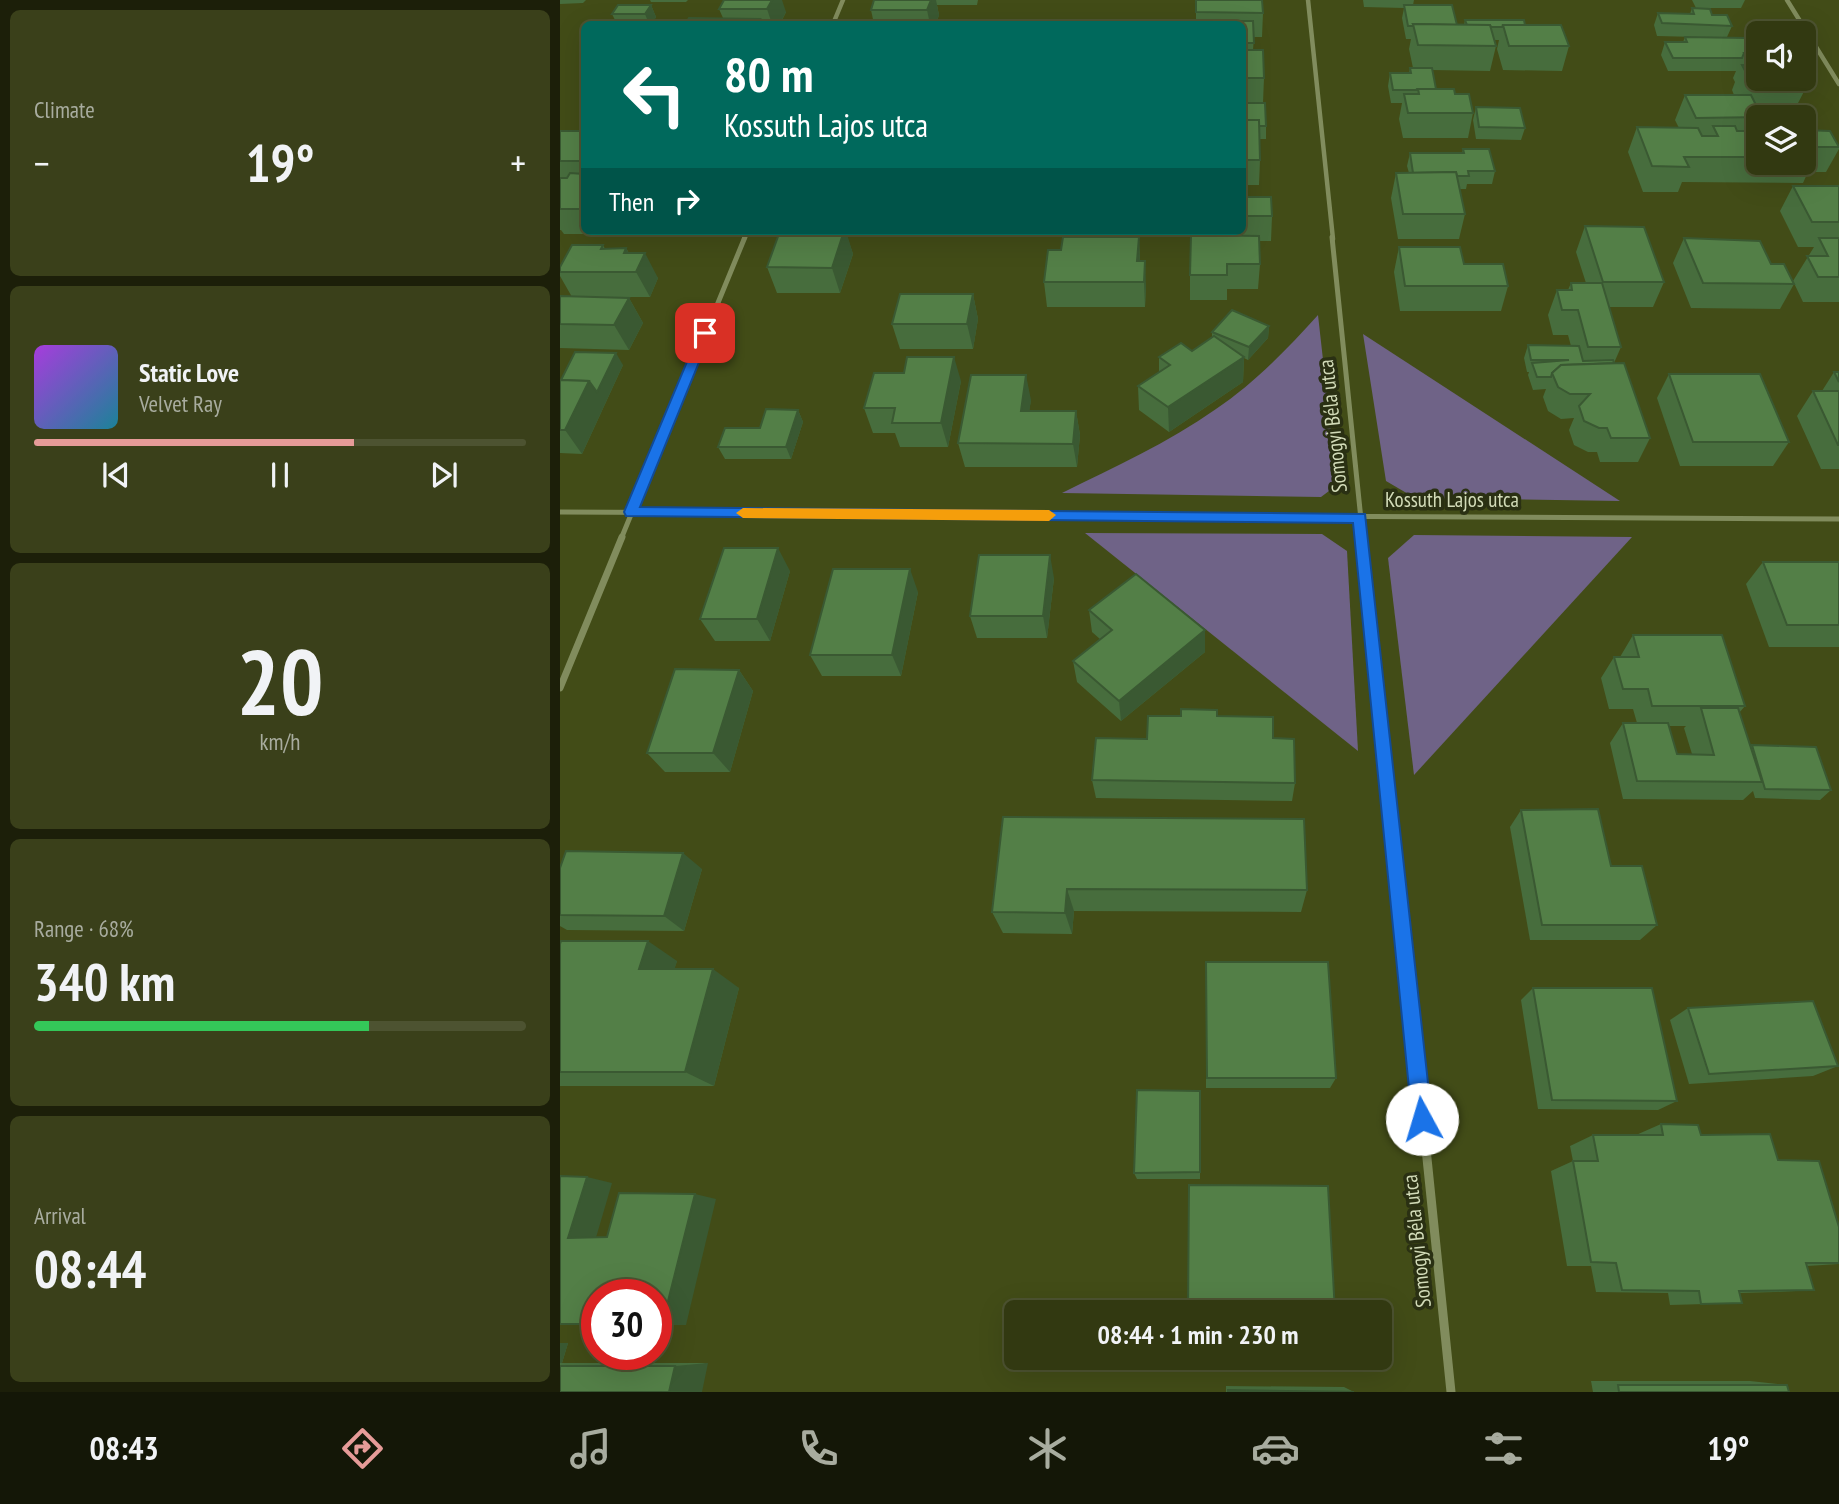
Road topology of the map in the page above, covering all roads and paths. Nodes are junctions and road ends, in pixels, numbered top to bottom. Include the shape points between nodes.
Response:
1 (843, 0) edge
2 (1308, 0) edge
3 (1787, 0) edge
4 (834, 21) edge
5 (1839, 85) edge
6 (745, 235) edge
7 (560, 512) edge
8 (631, 512) junction
9 (1360, 518) junction
10 (1839, 519) edge
11 (560, 688) edge
12 (1451, 1392) edge

1 - 4 street
2 - 9 street, Somogyi Béla utca
3 - 5 street
6 - 8 street
7 - 8 street, Kossuth Lajos utca
8 - 9 street, Kossuth Lajos utca
8 - 11 street
9 - 10 street, Kossuth Lajos utca
9 - 12 street, Somogyi Béla utca

